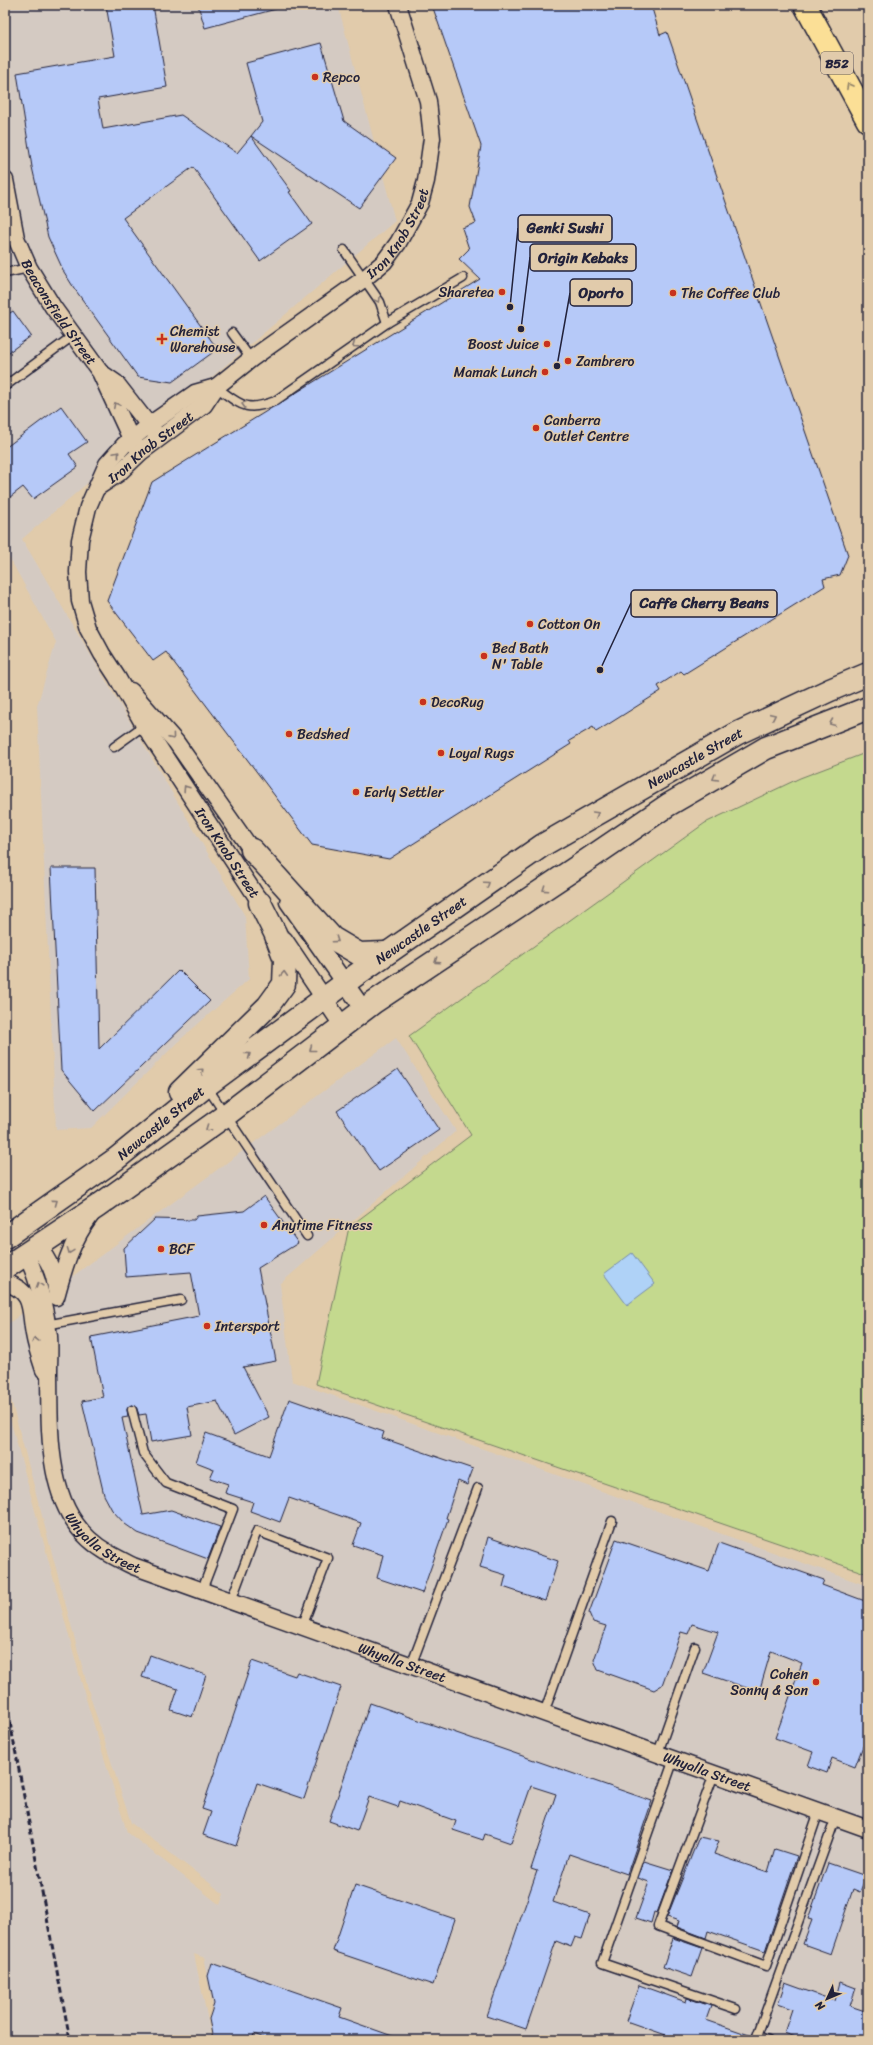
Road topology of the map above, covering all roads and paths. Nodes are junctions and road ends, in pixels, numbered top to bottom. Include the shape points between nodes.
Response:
1 (398, 5) edge
2 (805, 5) edge
3 (868, 121) edge
4 (5, 182) edge
5 (344, 250) dead end
6 (29, 268) junction
7 (5, 273) edge
8 (365, 278) junction
9 (463, 278) dead end
10 (387, 323) junction
11 (232, 333) dead end
12 (74, 335) junction
13 (251, 359) junction
14 (100, 372) junction
15 (5, 386) edge
16 (216, 387) junction
17 (149, 425) junction
18 (159, 438) junction
19 (131, 439) junction
20 (141, 452) junction
21 (98, 487) junction
22 (868, 659) edge
23 (868, 674) edge
24 (830, 690) junction
25 (868, 708) edge
26 (150, 722) junction
27 (114, 747) dead end
28 (252, 850) junction
29 (260, 903) junction
30 (386, 953) junction
31 (345, 983) junction
32 (323, 999) junction
33 (364, 1010) junction
34 (342, 1026) junction
35 (206, 1086) junction
36 (226, 1115) junction
37 (116, 1159) junction
38 (98, 1206) junction
39 (14, 1231) edge
40 (307, 1236) dead end
41 (32, 1250) junction
42 (5, 1268) edge
43 (5, 1282) edge
44 (56, 1298) junction
45 (181, 1300) dead end
46 (50, 1331) junction
47 (50, 1391) junction
48 (132, 1410) dead end
49 (478, 1488) dead end
50 (612, 1521) dead end
51 (202, 1590) junction
52 (231, 1601) junction
53 (302, 1627) junction
54 (695, 1647) dead end
55 (412, 1666) junction
56 (544, 1713) junction
57 (658, 1753) junction
58 (674, 1759) junction
59 (714, 1774) junction
60 (819, 1811) junction
61 (836, 1817) junction
62 (868, 1829) edge
63 (736, 2009) dead end
64 (768, 2040) edge

1 - 8 street, Iron Knob Street via 428,101 432,138 430,157 420,203 410,224 384,262
3 -> 2 highway, B52
4 - 6 street, Beaconsfield Street via 16,238
5 - 8 lane
6 - 7 lane
6 - 12 street, Beaconsfield Street
8 -> 10 lane via 380,302
8 - 13 street, Iron Knob Street
9 - 10 lane
10 -> 16 lane via 275,401 258,408 240,404
11 - 13 lane
12 - 14 street, Beaconsfield Street
12 - 15 lane
13 - 16 street, Iron Knob Street
14 - 17 street, Beaconsfield Street via 116,383
19 -> 14 street, Beaconsfield Street
16 - 17 street, Iron Knob Street via 195,393
16 - 18 street, Iron Knob Street via 204,405
17 - 18 street, Beaconsfield Street
17 - 19 street, Iron Knob Street
18 - 20 street, Iron Knob Street
19 - 20 street, Beaconsfield Street
21 -> 19 street, Iron Knob Street via 108,464
20 - 21 street, Iron Knob Street via 119,473
21 - 26 street, Iron Knob Street via 88,507 80,540 80,601 88,628 102,654
22 - 24 main road
23 - 24 main road, Newcastle Street
30 -> 24 main road, Newcastle Street via 543,845 738,733
25 -> 33 main road, Newcastle Street via 766,748 668,805
26 - 27 lane
26 -> 28 street, Iron Knob Street via 176,742
29 -> 26 street, Iron Knob Street
28 -> 30 main road via 332,938 359,954
28 - 31 street, Iron Knob Street
29 - 32 street, Iron Knob Street
37 -> 29 main road via 268,1006 284,984 285,959
30 - 31 main road, Newcastle Street
31 - 32 main road, Newcastle Street
31 - 33 street, Iron Knob Street
32 - 34 street, Iron Knob Street
35 -> 32 main road, Newcastle Street
33 - 34 main road, Newcastle Street
34 -> 36 main road, Newcastle Street
35 - 36 lane
35 - 37 main road, Newcastle Street
36 -> 38 main road, Newcastle Street
36 - 40 lane
39 -> 37 main road, Newcastle Street
38 - 41 main road, Newcastle Street
38 -> 44 street, Whyalla Street via 74,1241
39 - 41 main road, Whyalla Street
41 - 42 main road, Newcastle Street
41 - 44 street, Whyalla Street via 49,1261 53,1271
46 -> 41 street, Whyalla Street
47 -> 43 street, Whyalla Street via 34,1333 28,1297 22,1289
44 - 46 street, Whyalla Street
45 - 46 lane
46 - 47 street, Whyalla Street
47 - 51 street, Whyalla Street via 56,1473 61,1494 77,1526 102,1551 133,1566
48 - 51 lane via 143,1453 166,1483 233,1509
49 - 55 lane
50 - 56 lane
51 - 52 street, Whyalla Street
52 - 53 street, Whyalla Street
52 - 53 lane via 257,1531 328,1558
53 - 55 street, Whyalla Street
54 - 57 lane
55 - 56 street, Whyalla Street
56 - 57 street, Whyalla Street
57 - 58 street, Whyalla Street
58 - 59 street, Whyalla Street
58 - 63 lane via 602,1963
59 - 60 street, Whyalla Street
59 - 60 lane via 658,1926 766,1966
60 - 61 street, Whyalla Street
61 - 62 street, Whyalla Street
61 - 64 lane via 757,2036

